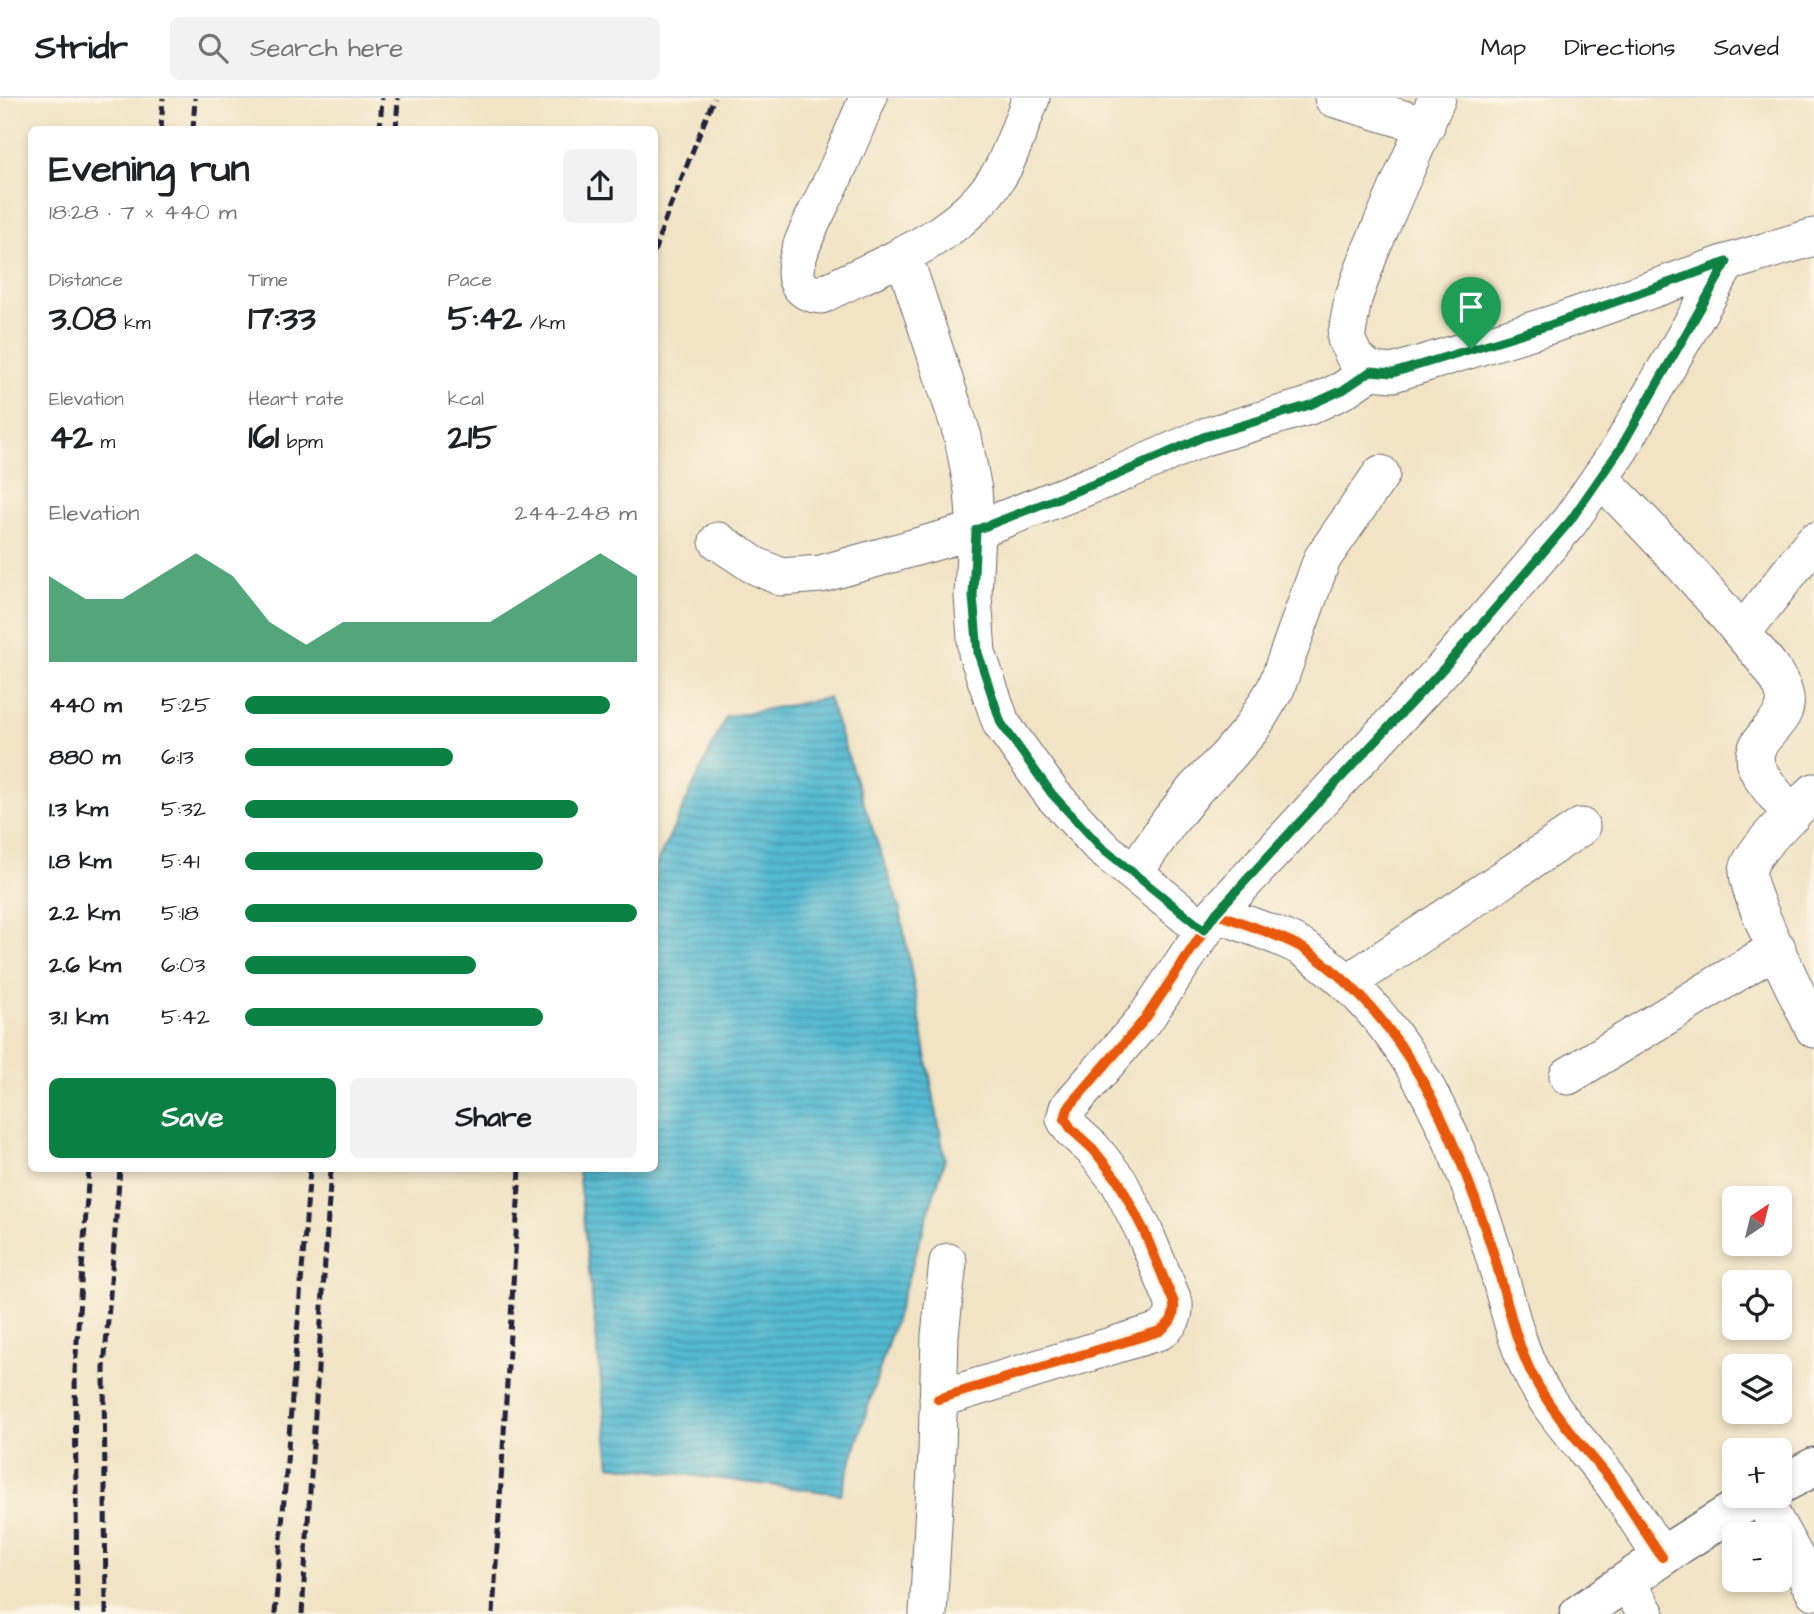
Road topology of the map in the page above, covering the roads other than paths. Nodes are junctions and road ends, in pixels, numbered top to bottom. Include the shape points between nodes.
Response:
1 (868, 98) edge
2 (1031, 98) edge
3 (1333, 98) edge
4 (1432, 112) edge
5 (1814, 237) edge
6 (902, 254) junction
7 (1727, 262) junction
8 (1371, 371) junction
9 (1381, 474) dead end
10 (1600, 478) junction
11 (976, 530) junction
12 (718, 541) dead end
13 (1814, 541) edge
14 (1742, 633) junction
15 (1803, 803) edge
16 (1581, 827) dead end
17 (1134, 873) junction
18 (1210, 921) junction
19 (1777, 948) junction
20 (1349, 982) junction
21 (1811, 1017) edge
22 (1568, 1076) dead end
23 (948, 1262) dead end
24 (938, 1399) junction
25 (1814, 1467) edge
26 (1792, 1479) edge
27 (1740, 1508) edge
28 (1766, 1508) edge
29 (1662, 1557) junction
30 (1626, 1581) junction
31 (1814, 1591) edge
32 (928, 1614) edge
33 (1578, 1614) edge
34 (1646, 1614) edge

1 - 6 street via 806,236 796,271 798,284 821,295
2 - 6 street via 1003,168 979,202 949,229
3 - 4 street
4 - 8 street via 1353,299 1346,339 1355,358
5 - 7 street
6 - 11 street via 963,436
7 - 8 street via 1550,325 1393,373
7 - 10 street
8 - 11 street via 1310,405 1203,437
9 - 17 street via 1322,559 1276,688 1251,729 1196,788
10 - 14 street via 1667,545
10 - 18 street via 1512,591
11 - 12 street via 821,574 781,577
11 - 17 street via 973,596 978,653 1001,723 1052,794 1101,847
13 - 14 street
14 - 15 street via 1784,692 1785,706 1779,719 1756,747 1758,771
15 - 19 street via 1756,852 1748,870 1750,886
16 - 20 street
17 - 18 street
18 - 20 street via 1302,947
18 - 24 street via 1145,1019 1076,1097 1065,1119 1119,1182 1144,1231 1175,1315 1160,1331
19 - 21 street
19 - 22 street
20 - 29 street via 1389,1028 1418,1072 1449,1134 1476,1199 1514,1329 1535,1380
23 - 24 street
24 - 32 street
25 - 26 highway
27 - 29 highway
28 - 31 street
29 - 30 highway
30 - 33 highway
30 - 34 street

